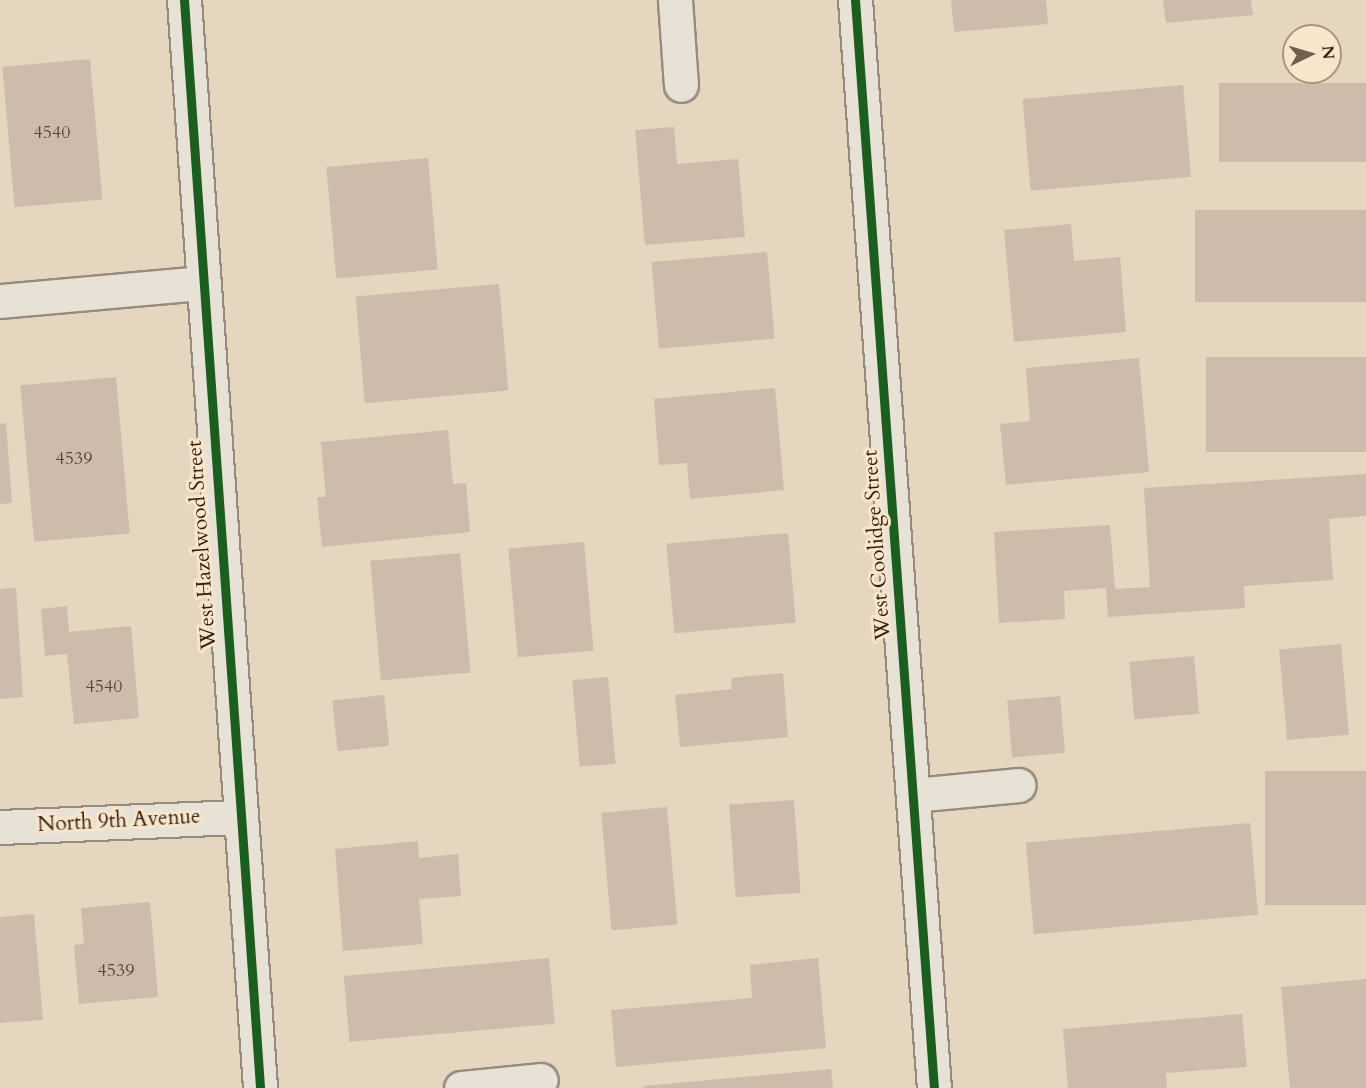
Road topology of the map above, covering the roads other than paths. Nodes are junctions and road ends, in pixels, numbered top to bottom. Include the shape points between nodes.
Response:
1 (184, 0) edge
2 (675, 0) edge
3 (855, 0) edge
4 (681, 85) dead end
5 (203, 283) junction
6 (0, 301) edge
7 (1019, 785) dead end
8 (913, 795) junction
9 (239, 817) junction
10 (0, 827) edge
11 (541, 1080) dead end
12 (260, 1088) edge
13 (461, 1088) edge
14 (934, 1088) edge

1 - 5 street, West Hazelwood Street
2 - 4 street
3 - 8 street, West Coolidge Street
5 - 6 street
5 - 9 street, West Hazelwood Street
7 - 8 street
8 - 14 street, West Coolidge Street
9 - 10 street, North 9th Avenue
9 - 12 street, West Hazelwood Street
11 - 13 street

